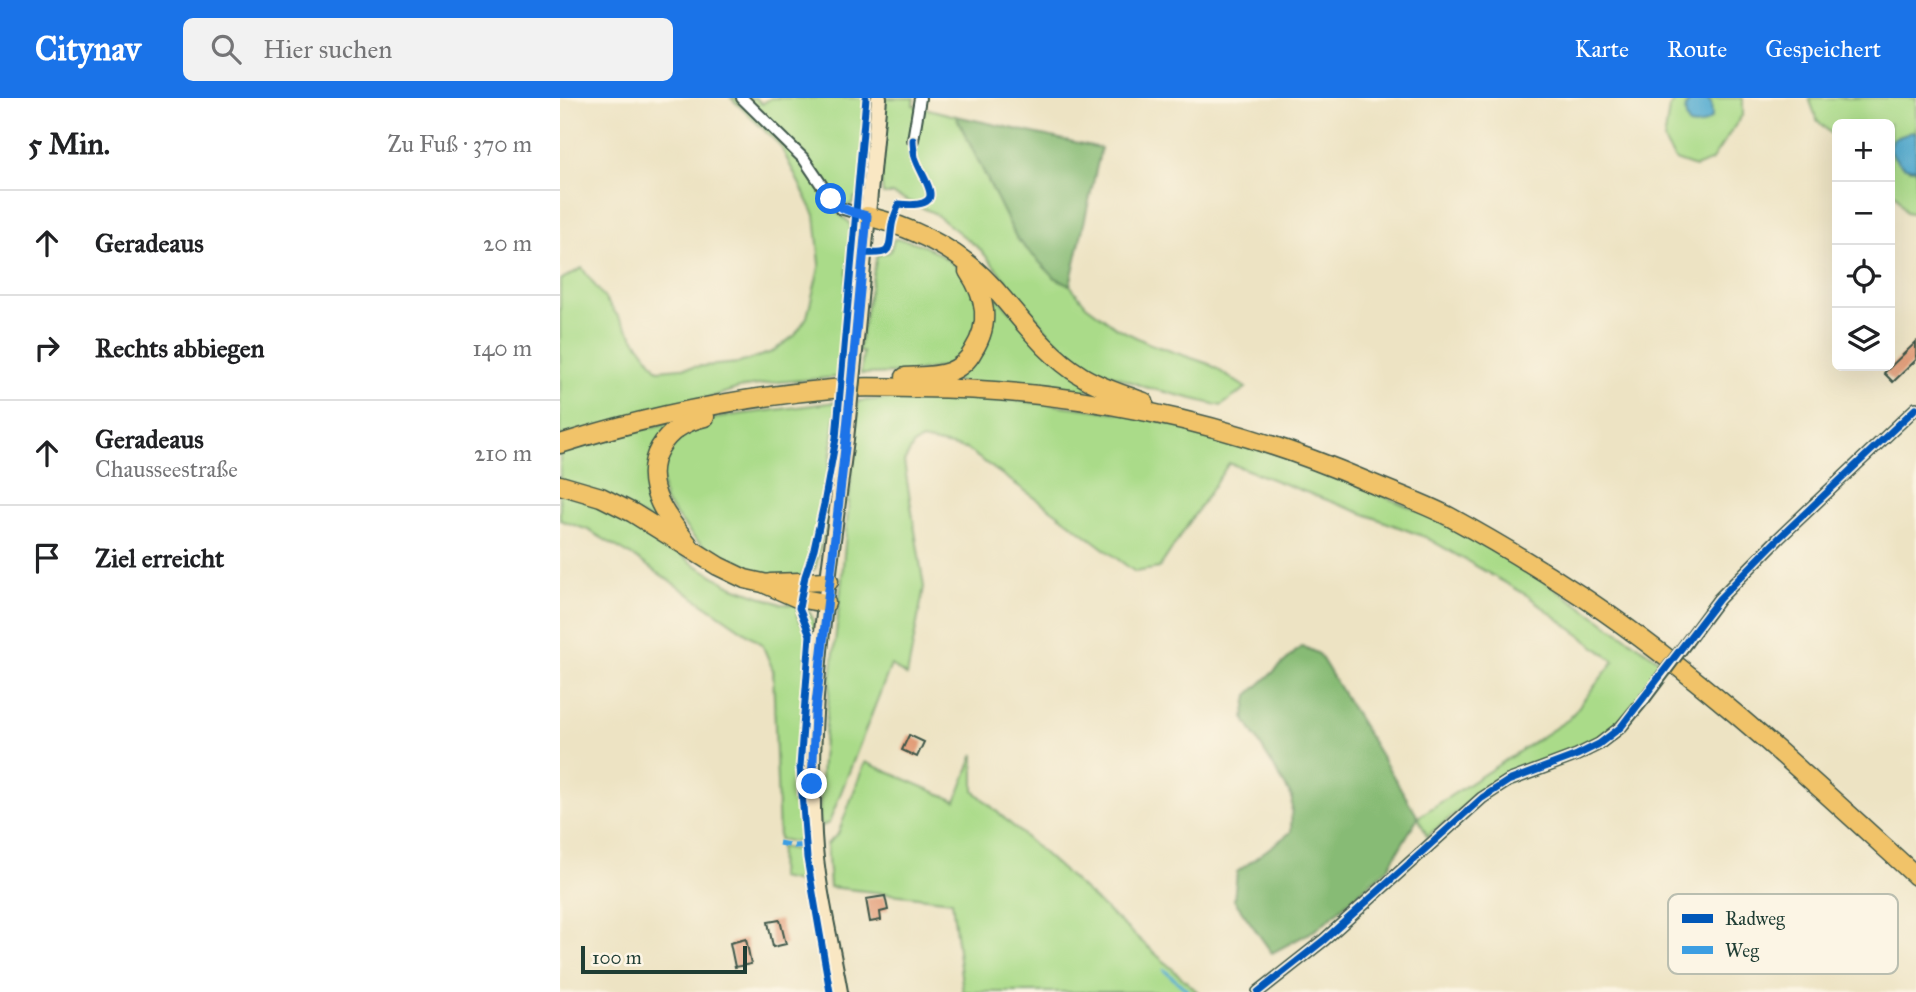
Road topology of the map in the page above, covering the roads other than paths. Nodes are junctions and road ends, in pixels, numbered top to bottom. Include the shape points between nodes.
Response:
1 (742, 98) edge
2 (879, 98) edge
3 (920, 98) edge
4 (912, 140) dead end
5 (867, 216) junction
6 (953, 252) junction
7 (860, 388) junction
8 (774, 396) junction
9 (1916, 408) edge
10 (1217, 428) junction
11 (560, 444) edge
12 (560, 485) edge
13 (694, 552) junction
14 (829, 581) junction
15 (763, 583) junction
16 (826, 604) junction
17 (1916, 876) edge
18 (841, 992) edge
19 (1258, 992) edge

1 - 5 street via 804,159 840,208
2 - 5 main road
3 - 4 street
5 - 6 highway via 929,237
5 - 14 main road, bridge
6 - 7 highway via 979,287 985,309 981,339 969,358 946,373 893,377
6 - 10 highway via 974,267 1038,338 1080,375
7 - 8 highway
7 - 10 highway via 1037,394 1152,412
8 - 11 highway via 695,409
8 - 13 highway via 745,409 687,422 663,442 656,456 653,484 659,501
9 - 19 street, bridge via 1719,599 1621,727 1599,744 1508,781 1482,798 1324,940
10 - 17 highway via 1329,465 1446,515 1586,599 1753,726
12 - 13 highway via 601,497
13 - 15 highway via 744,579
14 - 15 highway
14 - 16 main road
15 - 16 highway
16 - 18 main road via 812,784 816,865

